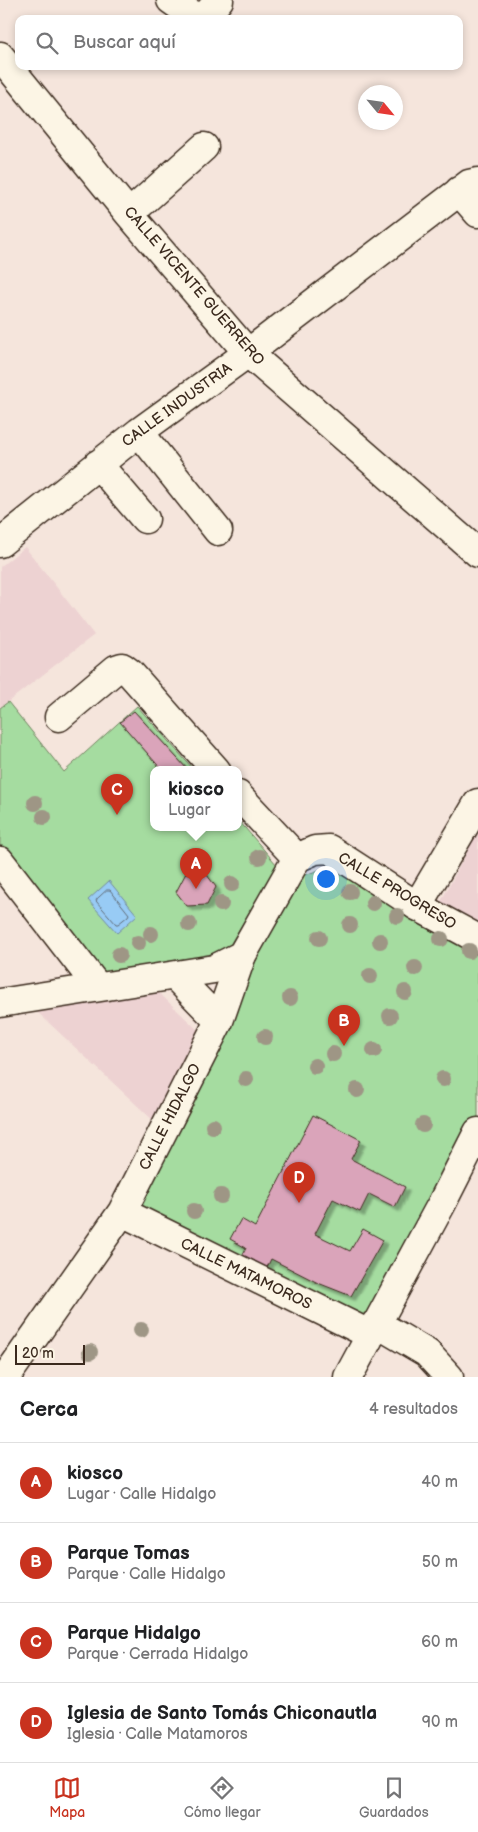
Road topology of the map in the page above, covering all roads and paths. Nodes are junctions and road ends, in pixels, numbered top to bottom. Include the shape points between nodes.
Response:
1 (171, 0) edge
2 (219, 0) edge
3 (194, 15) edge
4 (204, 15) edge
5 (0, 56) edge
6 (204, 147) dead end
7 (469, 186) edge
8 (478, 213) edge
9 (129, 214) junction
10 (248, 353) junction
11 (139, 432) junction
12 (98, 464) junction
13 (145, 519) dead end
14 (218, 531) dead end
15 (0, 543) edge
16 (478, 553) edge
17 (60, 717) dead end
18 (212, 766) edge
19 (242, 798) edge
20 (478, 804) edge
21 (306, 854) junction
22 (0, 861) edge
23 (417, 906) junction
24 (478, 939) edge
25 (242, 955) junction
26 (175, 976) junction
27 (96, 986) junction
28 (0, 1003) edge
29 (219, 1021) junction
30 (478, 1132) edge
31 (122, 1212) junction
32 (373, 1329) junction
33 (6, 1377) edge
34 (348, 1377) edge
35 (449, 1377) edge

1 - 3 street
2 - 4 street
5 - 9 street, CALLE VICENTE GUERRERO
6 - 9 street
7 - 8 street
7 - 10 street, CALLE INDUSTRIA
9 - 10 street, CALLE VICENTE GUERRERO
10 - 11 street, CALLE INDUSTRIA
10 - 16 street, CALLE VICENTE GUERRERO
11 - 12 street, CALLE INDUSTRIA
11 - 14 street
12 - 13 street
12 - 15 street, CALLE INDUSTRIA
17 - 18 street via 122,667
19 - 21 street
20 - 23 street
21 - 23 street, CALLE PROGRESO via 329,849
21 - 25 street, CALLE HIDALGO
22 - 27 street
23 - 24 street, CALLE PROGRESO
25 - 26 street via 214,969
25 - 29 street, CALLE HIDALGO
26 - 27 street
26 - 29 street
27 - 28 street
29 - 31 street, CALLE HIDALGO
30 - 32 street via 442,1206
31 - 32 street, CALLE MATAMOROS
31 - 33 street, CALLE HIDALGO
32 - 34 street
32 - 35 street, CALLE MATAMOROS via 427,1353

